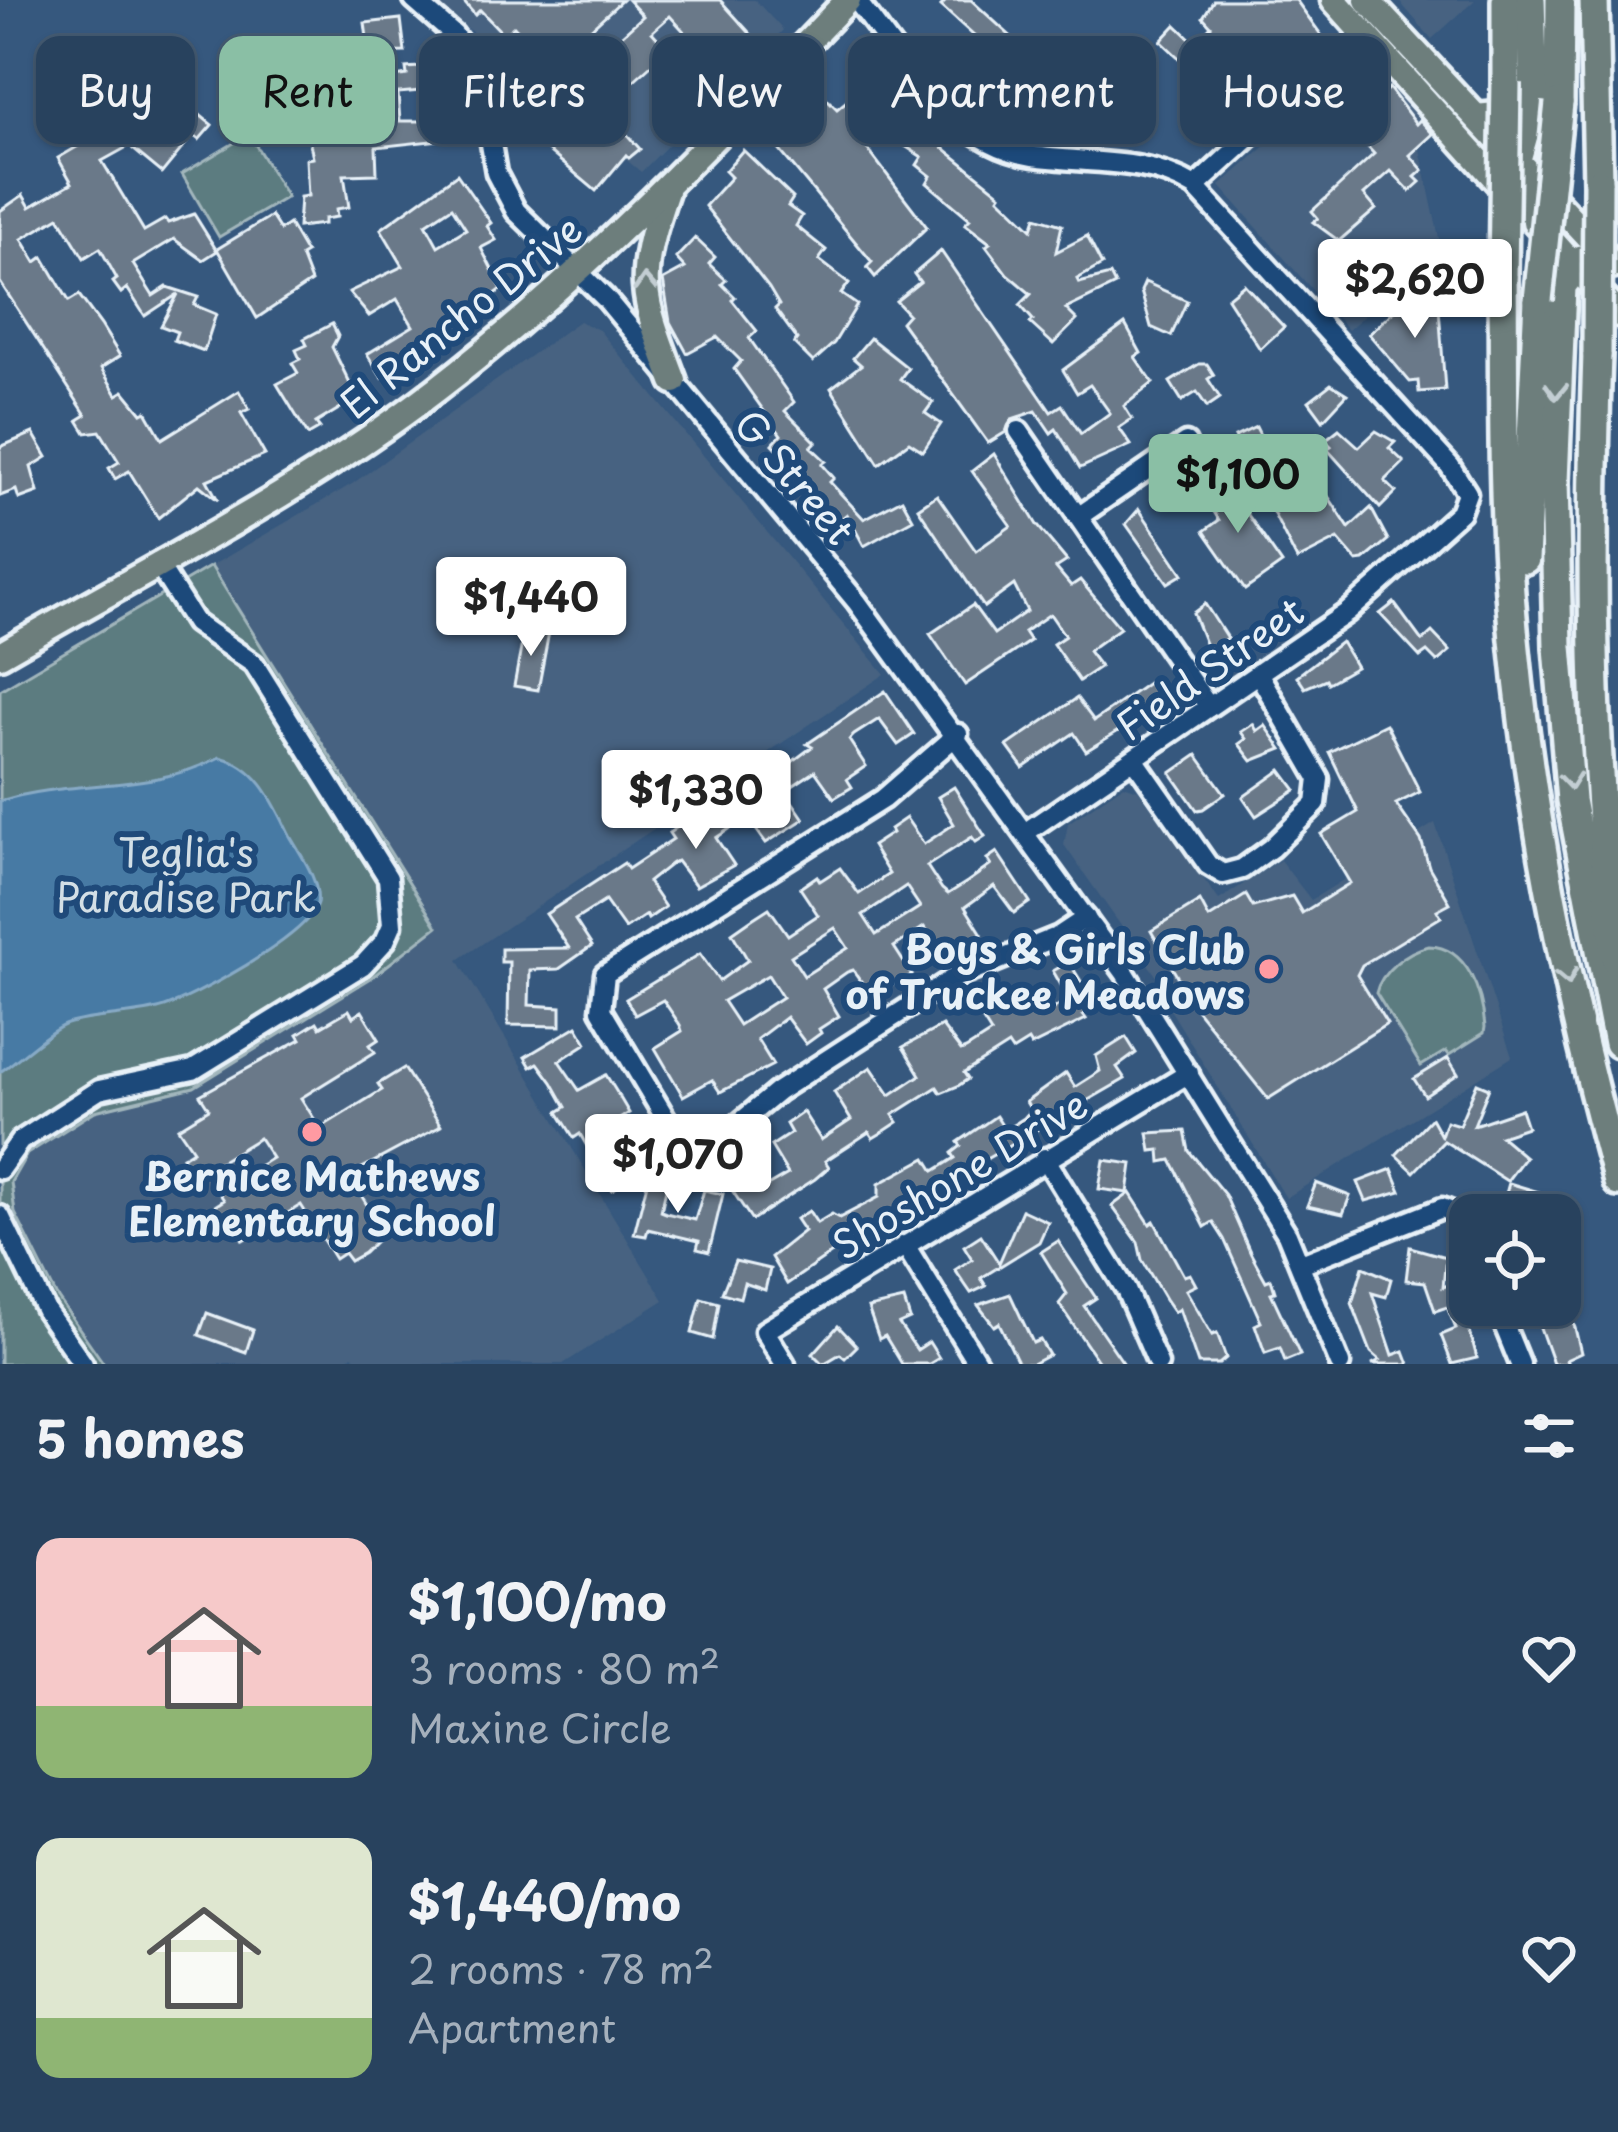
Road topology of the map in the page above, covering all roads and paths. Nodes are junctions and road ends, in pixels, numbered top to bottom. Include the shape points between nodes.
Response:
1 (414, 0) edge
2 (852, 0) edge
3 (1334, 0) edge
4 (1506, 0) edge
5 (1532, 0) edge
6 (1560, 0) edge
7 (1594, 0) edge
8 (1370, 2) edge
9 (1363, 33) junction
10 (1533, 48) junction
11 (1480, 118) junction
12 (1516, 155) junction
13 (669, 184) junction
14 (1196, 187) junction
15 (1521, 207) junction
16 (1574, 266) junction
17 (1616, 266) edge
18 (579, 272) junction
19 (1618, 314) edge
20 (674, 381) junction
21 (1019, 431) dead end
22 (1186, 443) dead end
23 (1078, 517) junction
24 (157, 563) junction
25 (0, 655) edge
26 (1258, 674) junction
27 (1208, 707) junction
28 (958, 734) junction
29 (1134, 759) junction
30 (1026, 832) junction
31 (1546, 862) junction
32 (1086, 918) junction
33 (1618, 976) edge
34 (1618, 1042) edge
35 (1189, 1073) junction
36 (1045, 1158) junction
37 (0, 1169) edge
38 (1618, 1182) edge
39 (1449, 1210) edge
40 (0, 1216) edge
41 (905, 1245) junction
42 (1301, 1264) junction
43 (1505, 1326) edge
44 (83, 1364) edge
45 (785, 1364) edge
46 (978, 1364) edge
47 (1158, 1364) edge
48 (1340, 1364) edge
49 (1520, 1364) edge

1 - 18 street, G Street via 478,68 505,194
2 - 13 main road, El Rancho Drive
2 - 14 street via 973,134 1021,153 1141,166
3 - 9 main road
4 - 31 highway, bridge via 1510,591
5 - 10 highway
6 - 31 highway, bridge via 1524,546
7 - 33 highway, bridge via 1592,676
8 - 11 main road
9 - 14 street
9 - 15 main road
10 - 11 highway via 1521,103 1503,116
10 - 12 highway via 1534,100
11 - 12 main road
12 - 15 highway
12 - 17 main road
13 - 18 main road, El Rancho Drive
20 -> 13 main road via 642,275
14 - 26 street, Field Street via 1467,494 1460,512 1348,612
15 - 16 main road
16 - 17 highway via 1590,257
16 - 19 main road
16 -> 34 highway via 1562,286 1559,322 1558,647 1571,800
18 - 20 street, G Street
18 - 24 main road, El Rancho Drive via 374,434
20 - 28 street, G Street
21 - 23 street
22 - 23 street
23 - 27 street
24 - 25 main road, El Rancho Drive
24 - 37 street via 195,623 259,670 388,878 392,925 374,956 346,976 193,1070 99,1090 20,1141
26 - 27 street, Field Street
26 - 29 street via 1318,779 1316,804 1242,869 1221,874 1208,865
27 - 29 street, Field Street
28 - 30 street, G Street
28 - 32 street via 883,799 605,974 601,1010 675,1132 696,1143 719,1140 777,1092 952,979
29 - 30 street, Field Street
30 - 32 street, G Street
31 -> 38 highway
32 - 35 street, G Street
35 - 36 street, Shoshone Drive
35 - 42 street, G Street
36 - 41 street, Shoshone Drive
36 - 47 street via 1126,1290
39 - 42 street
40 - 44 street via 46,1311
41 - 45 street, Shoshone Drive via 765,1331
41 - 46 street
42 - 48 street, G Street
43 - 49 street

